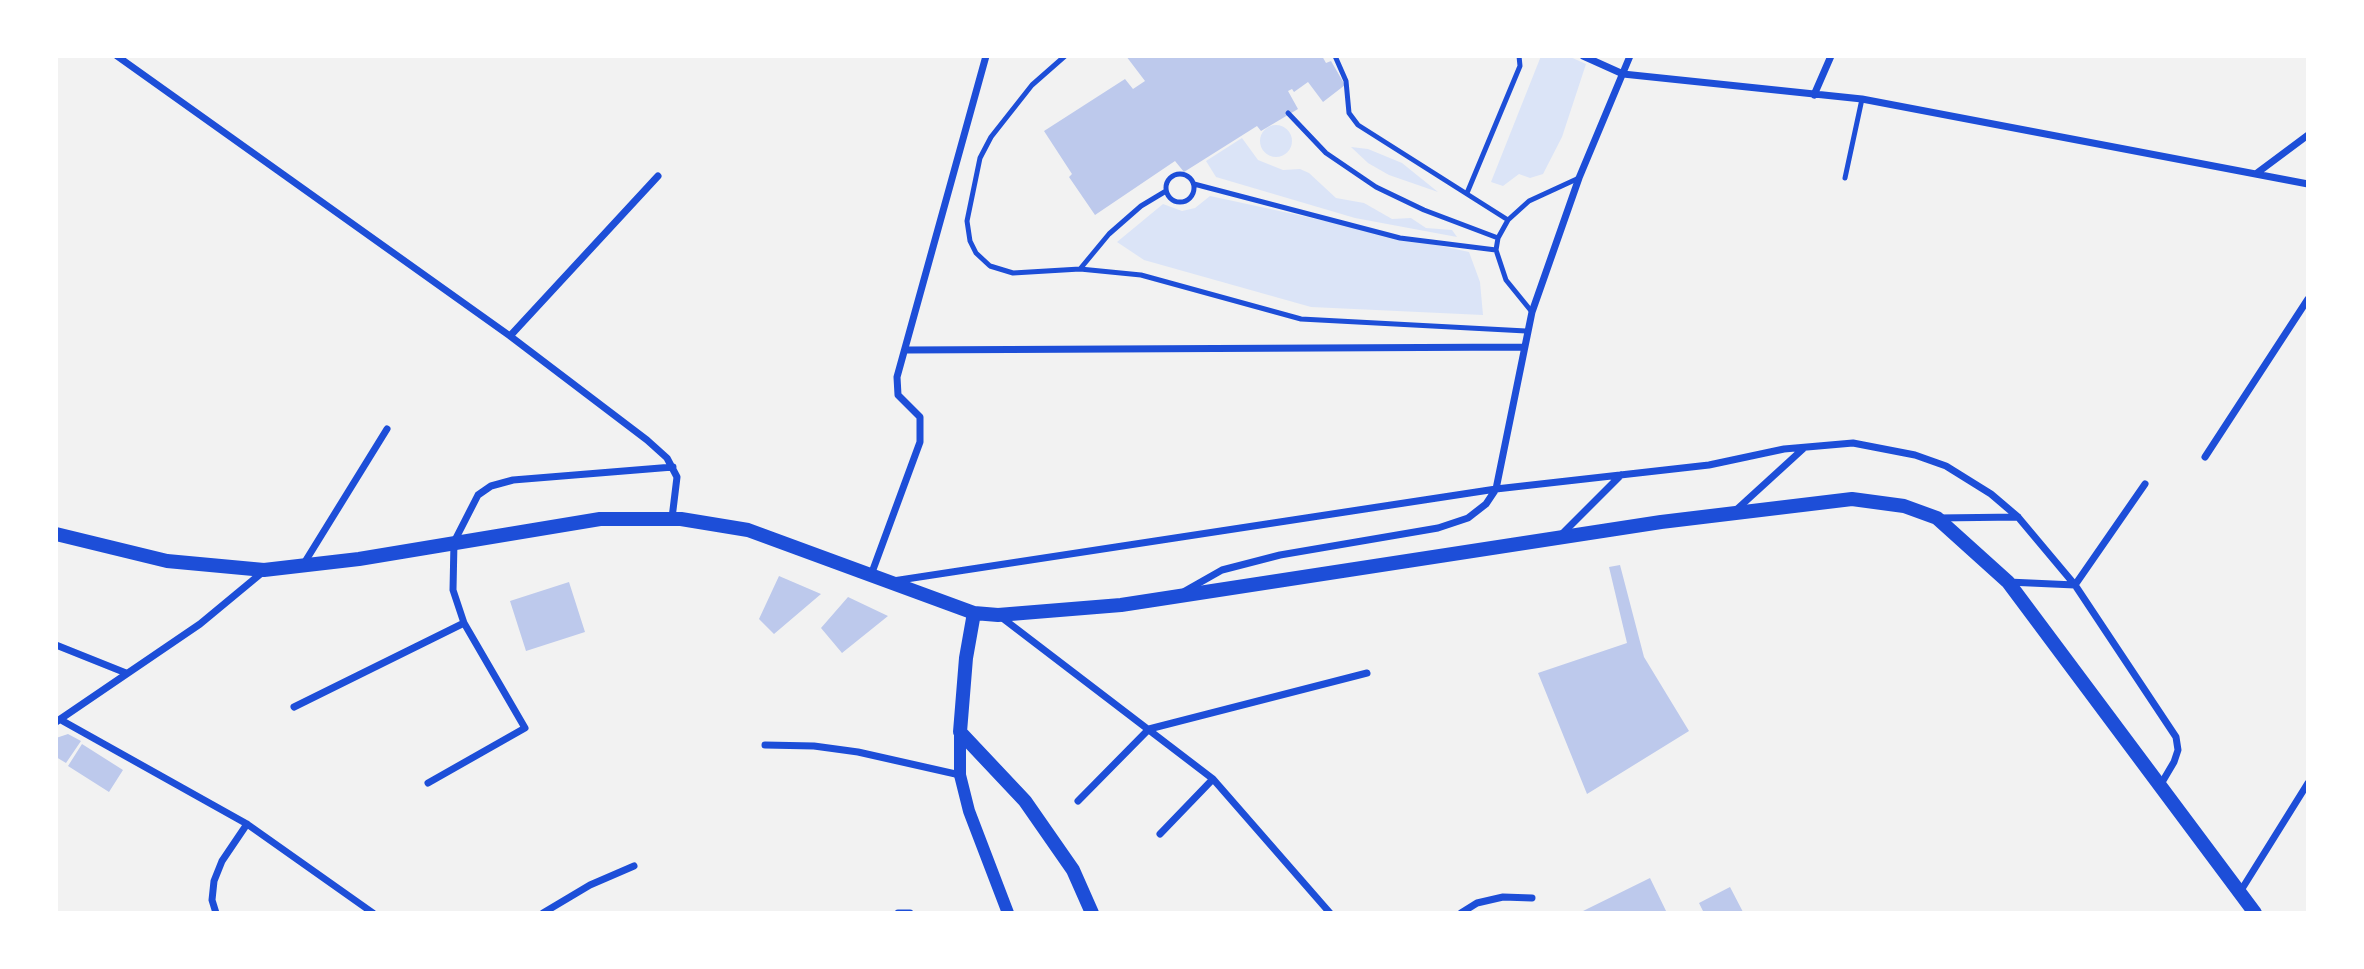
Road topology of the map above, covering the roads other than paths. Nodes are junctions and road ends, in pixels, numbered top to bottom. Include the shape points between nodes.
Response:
1 (117, 56) edge
2 (986, 56) edge
3 (1065, 56) edge
4 (1335, 56) edge
5 (1519, 56) edge
6 (1583, 56) edge
7 (1630, 56) edge
8 (1831, 56) edge
9 (1623, 74) junction
10 (1814, 95) junction
11 (1862, 99) junction
12 (1288, 113) dead end
13 (2308, 135) edge
14 (2257, 173) junction
15 (658, 176) dead end
16 (1579, 178) junction
17 (1845, 178) dead end
18 (1194, 184) junction
19 (2308, 184) edge
20 (1166, 191) junction
21 (1467, 193) junction
22 (1508, 220) junction
23 (1499, 239) junction
24 (1496, 250) junction
25 (1080, 269) junction
26 (2308, 299) edge
27 (1532, 312) junction
28 (1526, 331) junction
29 (510, 336) junction
30 (1524, 347) junction
31 (907, 350) junction
32 (387, 429) dead end
33 (1804, 448) junction
34 (2205, 457) dead end
35 (673, 467) junction
36 (1621, 474) junction
37 (2146, 484) dead end
38 (1496, 489) junction
39 (1733, 513) junction
40 (2018, 517) junction
41 (672, 518) junction
42 (1937, 518) junction
43 (56, 534) edge
44 (1558, 538) junction
45 (454, 542) junction
46 (303, 565) junction
47 (264, 570) junction
48 (871, 576) junction
49 (886, 582) junction
50 (2008, 582) junction
51 (2075, 585) junction
52 (1177, 596) junction
53 (974, 613) junction
54 (998, 615) junction
55 (464, 622) junction
56 (56, 645) edge
57 (126, 673) junction
58 (1367, 673) dead end
59 (294, 707) dead end
60 (59, 721) edge
61 (1149, 729) junction
62 (960, 732) junction
63 (765, 745) dead end
64 (960, 775) junction
65 (1213, 779) junction
66 (428, 783) dead end
67 (2308, 783) edge
68 (2161, 784) junction
69 (1078, 802) dead end
70 (247, 824) junction
71 (1160, 834) dead end
72 (634, 866) dead end
73 (2240, 892) junction
74 (1532, 898) dead end
75 (216, 913) edge
76 (373, 913) edge
77 (543, 913) edge
78 (898, 913) edge
79 (910, 913) edge
80 (1008, 913) edge
81 (1092, 913) edge
82 (1330, 913) edge
83 (1461, 913) edge
84 (2255, 913) edge

1 - 29 street
2 - 31 street
3 - 25 lane via 1032,85 991,137 980,158 967,221 976,253 990,266 1013,273
4 - 21 lane via 1346,81 1349,113 1358,125
5 - 21 lane via 1520,66
6 - 9 street
7 - 9 street
8 - 10 street
9 - 10 street
9 - 16 street
10 - 11 street
11 - 14 street
11 - 17 lane
12 - 23 lane via 1349,171 1424,210
13 - 14 street
14 - 19 street
15 - 29 street
16 - 22 lane via 1542,193
16 - 27 street
18 - 20 lane via 1191,197 1180,202
18 - 20 lane via 1186,174 1174,174
18 - 24 lane via 1400,238
20 - 25 lane via 1110,234
21 - 22 lane
22 - 23 lane
23 - 24 lane
24 - 27 lane via 1506,280
25 - 28 lane via 1141,275 1301,319
26 - 34 street
27 - 28 street
28 - 30 street
29 - 35 street via 647,440
30 - 31 street
30 - 38 street
31 - 48 street via 897,377 898,395 920,417 920,442
32 - 46 street
33 - 36 street
33 - 39 street
33 - 40 street via 1853,443 1915,454 1991,494
35 - 41 street via 677,477
35 - 45 street via 491,486 468,509
36 - 38 street
36 - 44 street
37 - 51 street
38 - 49 street
38 - 52 street via 1468,518 1448,525 1222,570
39 - 42 main road via 1852,499 1904,506
39 - 44 main road
40 - 42 street
40 - 51 street
41 - 45 main road via 600,519
41 - 48 main road via 748,530
42 - 50 main road
43 - 47 main road via 167,561
44 - 52 main road
45 - 46 main road
45 - 55 street via 453,590
46 - 47 main road
47 - 57 street via 200,624
48 - 49 main road
49 - 53 main road
50 - 51 street
50 - 68 main road
51 - 68 street via 2176,737 2178,750
52 - 54 main road
53 - 54 main road
53 - 62 main road
54 - 61 street
55 - 59 street
55 - 66 street via 525,728
56 - 57 street
57 - 60 street
58 - 61 street
60 - 70 street
61 - 65 street
61 - 69 street
62 - 64 street
62 - 81 main road via 1025,801 1073,870
63 - 64 street via 858,752
64 - 80 street
65 - 71 street
65 - 82 street
67 - 73 street
68 - 73 main road
70 - 75 street via 214,881
70 - 76 street
72 - 77 street
73 - 84 main road
74 - 83 street via 1503,897 1477,903
78 - 79 street

